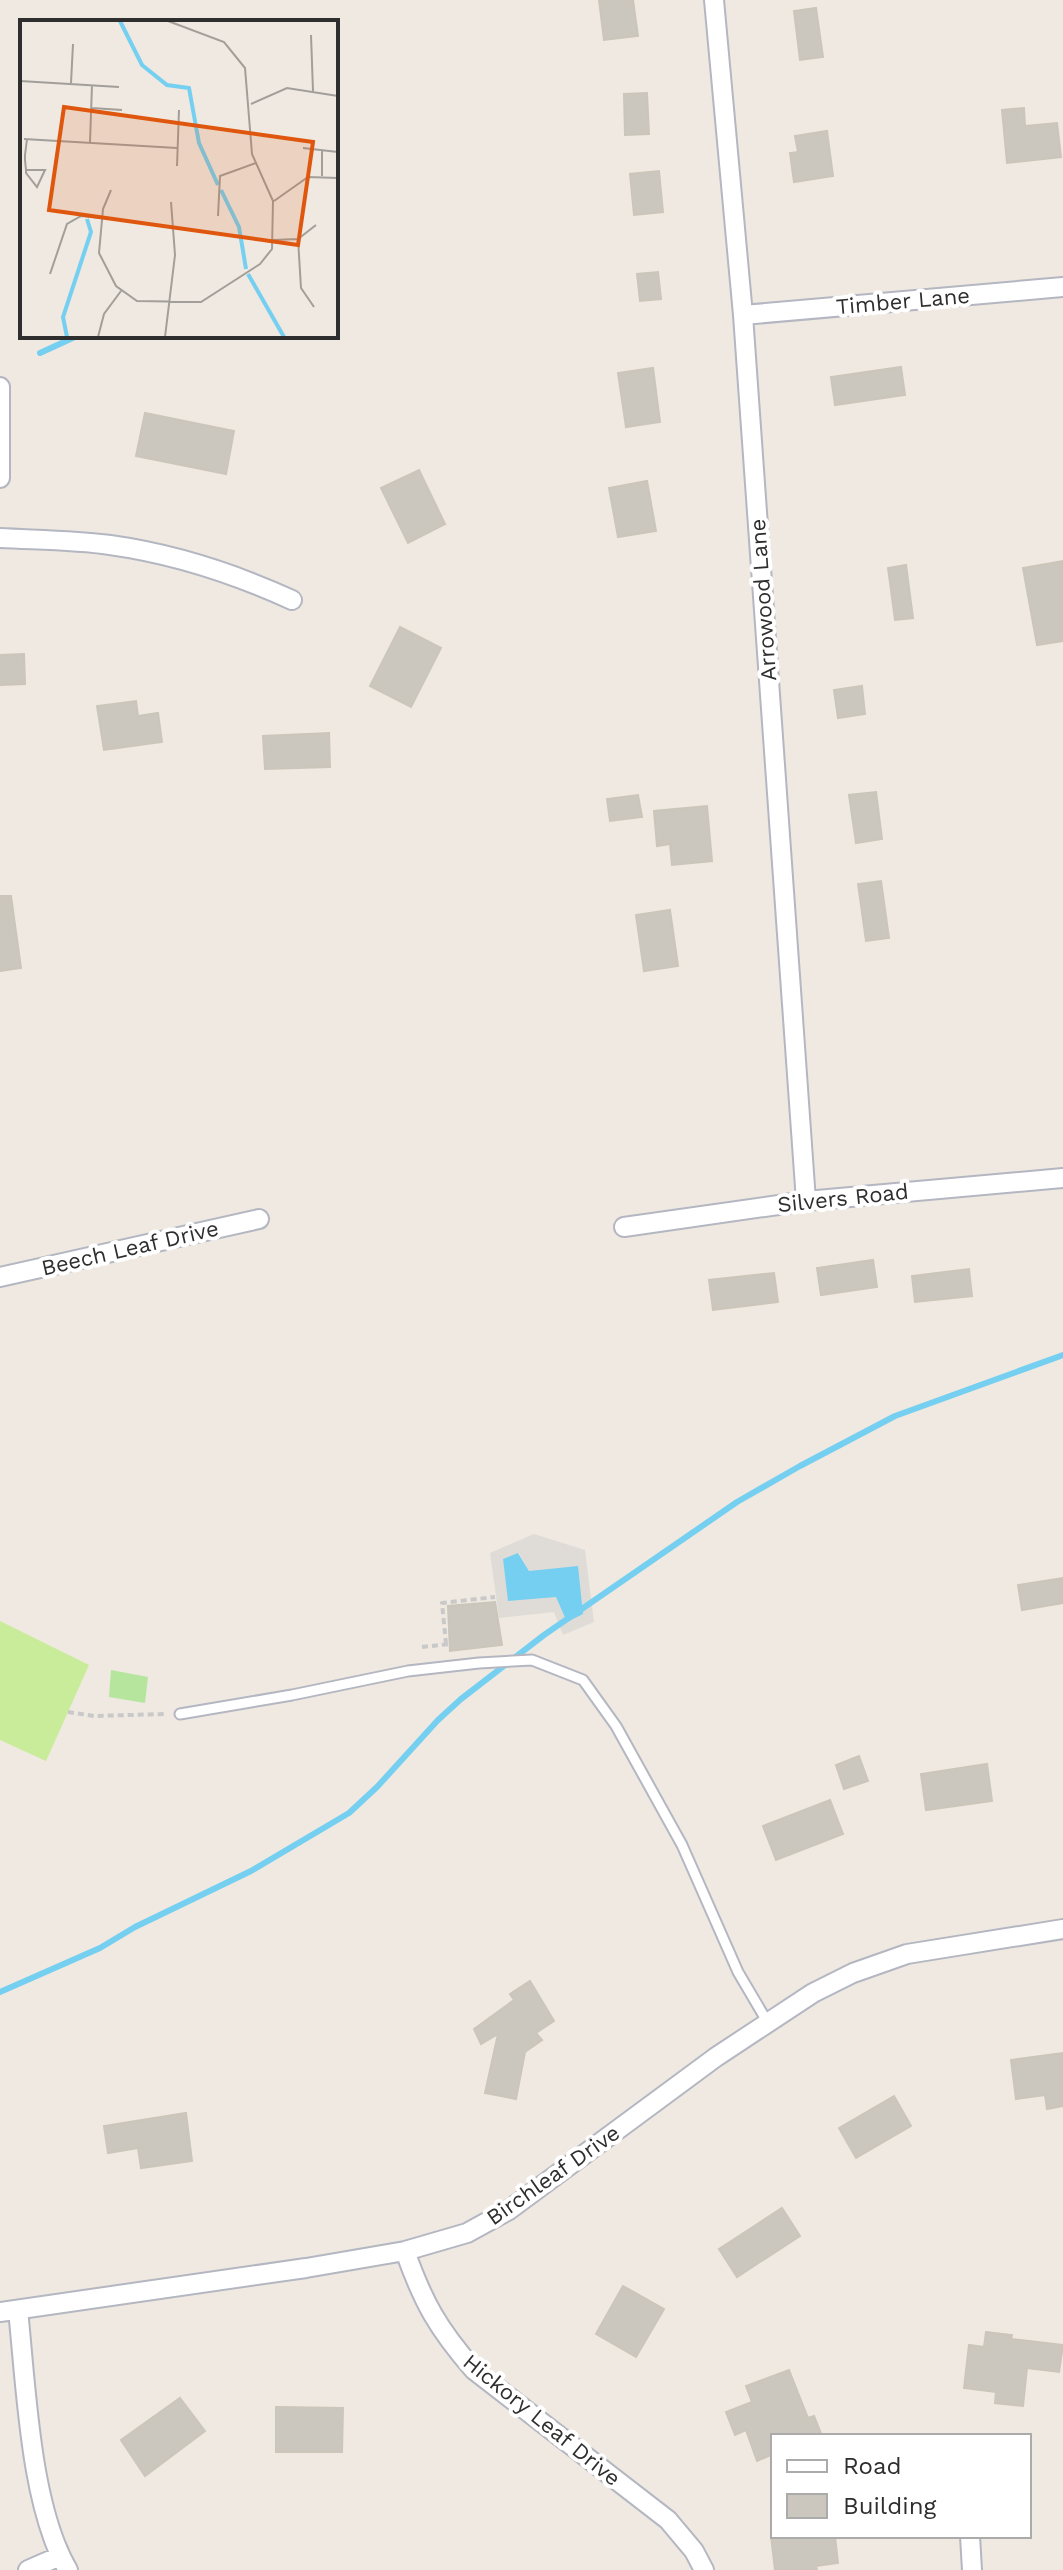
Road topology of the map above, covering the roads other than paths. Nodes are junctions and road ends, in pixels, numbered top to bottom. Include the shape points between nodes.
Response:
1 (714, 0) edge
2 (1063, 287) edge
3 (743, 315) junction
4 (0, 387) edge
5 (0, 478) edge
6 (0, 538) edge
7 (292, 600) dead end
8 (1063, 1178) edge
9 (806, 1201) junction
10 (259, 1219) dead end
11 (624, 1227) dead end
12 (0, 1277) edge
13 (180, 1714) road end
14 (1063, 1929) edge
15 (768, 2023) junction
16 (405, 2251) junction
17 (9, 2311) edge
18 (970, 2538) edge
19 (64, 2563) edge
20 (28, 2570) edge
21 (704, 2570) edge
22 (972, 2570) edge

1 - 3 street, Arrowood Lane
2 - 3 street, Timber Lane
3 - 9 street, Arrowood Lane
4 - 5 street
6 - 7 street via 90,543 170,556 243,578
8 - 9 street, Silvers Road
9 - 11 street, Silvers Road
10 - 12 street, Beech Leaf Drive
13 - 15 lane via 408,1671 479,1663 532,1660 583,1680 616,1726 682,1845 738,1972
14 - 15 street, Birchleaf Drive via 907,1954 853,1973
15 - 16 street, Birchleaf Drive via 509,2210 467,2233
16 - 17 street, Birchleaf Drive
16 - 21 street, Hickory Leaf Drive via 434,2319 474,2370 668,2520
17 - 19 street via 44,2506
18 - 22 street
19 - 20 street

